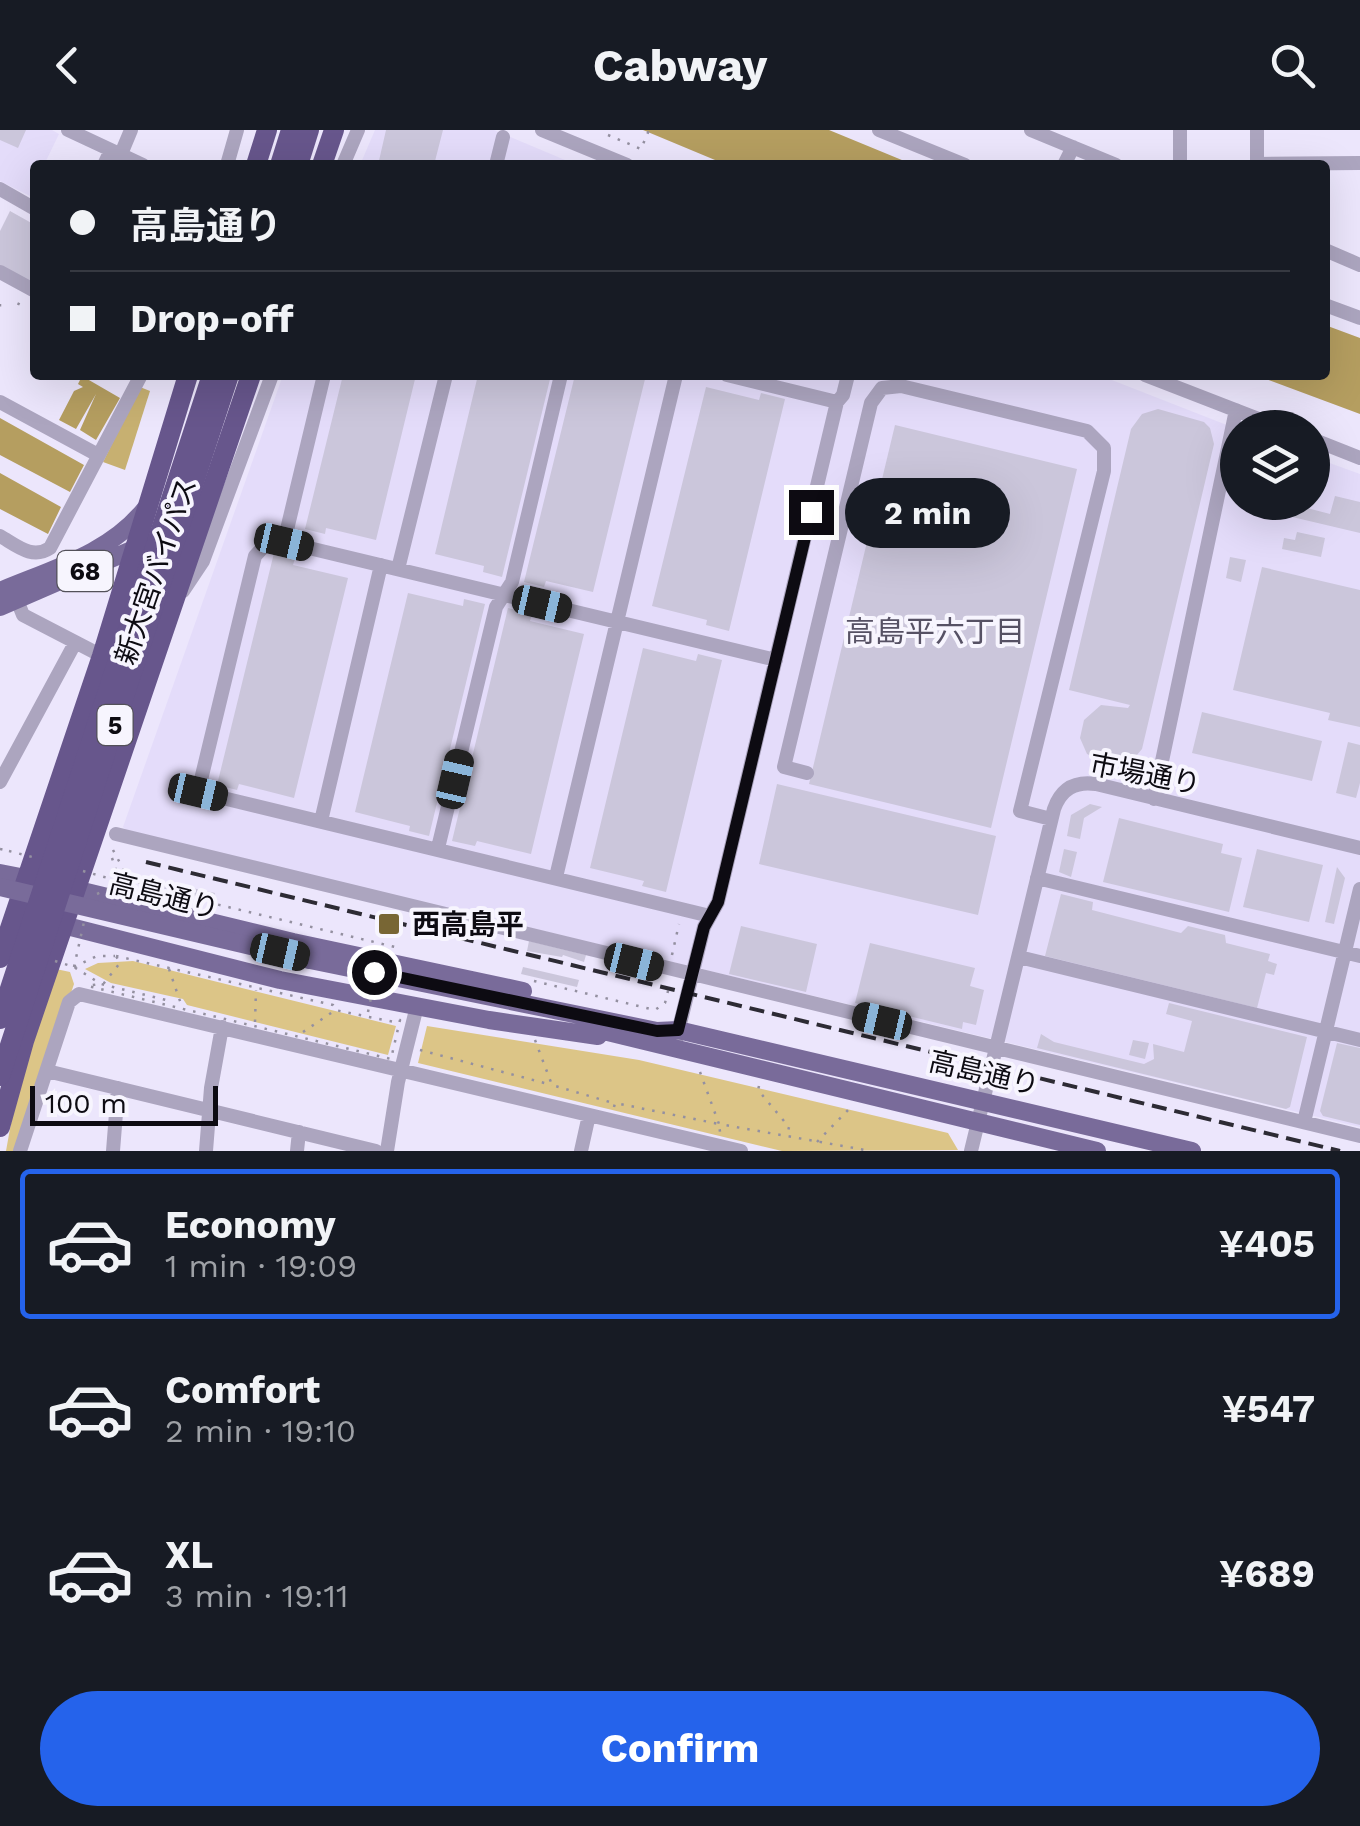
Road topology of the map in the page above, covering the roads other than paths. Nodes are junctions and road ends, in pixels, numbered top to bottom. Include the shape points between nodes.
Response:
1 (68, 130) edge
2 (132, 130) edge
3 (236, 130) edge
4 (267, 130) edge
5 (291, 130) edge
6 (310, 130) edge
7 (334, 130) edge
8 (358, 130) edge
9 (542, 130) edge
10 (879, 130) edge
11 (1031, 130) edge
12 (1180, 130) edge
13 (1257, 130) edge
14 (905, 135) edge
15 (503, 137) dead end
16 (1073, 148) junction
17 (116, 152) junction
18 (109, 160) edge
19 (133, 160) edge
20 (229, 160) edge
21 (258, 160) edge
22 (282, 160) edge
23 (300, 160) edge
24 (324, 160) edge
25 (345, 160) edge
26 (497, 160) edge
27 (615, 160) edge
28 (955, 160) edge
29 (1067, 160) edge
30 (1103, 160) edge
31 (1180, 160) edge
32 (1258, 160) edge
33 (1360, 162) edge
34 (1330, 163) edge
35 (0, 189) edge
36 (30, 206) edge
37 (1330, 252) edge
38 (1360, 264) edge
39 (0, 272) edge
40 (30, 288) edge
41 (1330, 307) edge
42 (1360, 318) edge
43 (138, 380) edge
44 (187, 380) edge
45 (210, 380) edge
46 (228, 380) edge
47 (249, 380) edge
48 (270, 380) edge
49 (323, 380) edge
50 (445, 380) edge
51 (560, 380) edge
52 (675, 380) edge
53 (747, 380) edge
54 (847, 380) edge
55 (1158, 380) edge
56 (0, 402) edge
57 (837, 402) junction
58 (1236, 410) edge
59 (1330, 442) edge
60 (1330, 446) edge
61 (1360, 448) edge
62 (98, 455) junction
63 (1360, 458) edge
64 (1220, 486) edge
65 (210, 495) junction
66 (150, 503) junction
67 (0, 536) edge
68 (284, 542) junction
69 (135, 549) junction
70 (381, 565) junction
71 (398, 569) junction
72 (504, 595) junction
73 (6, 599) edge
74 (174, 604) junction
75 (616, 621) junction
76 (75, 643) junction
77 (102, 656) junction
78 (776, 660) junction
79 (807, 772) dead end
80 (0, 782) edge
81 (1154, 799) junction
82 (1051, 819) junction
83 (321, 821) junction
84 (115, 842) road end
85 (438, 848) junction
86 (1360, 848) edge
87 (3, 861) edge
88 (556, 877) junction
89 (26, 878) junction
90 (1037, 878) junction
91 (0, 886) edge
92 (77, 889) junction
93 (1360, 889) edge
94 (0, 895) edge
95 (7, 912) edge
96 (710, 916) junction
97 (64, 926) junction
98 (1344, 952) junction
99 (1360, 956) edge
100 (1018, 957) junction
101 (0, 958) edge
102 (309, 964) junction
103 (691, 976) junction
104 (416, 1006) junction
105 (0, 1019) edge
106 (222, 1027) junction
107 (678, 1030) junction
108 (1325, 1032) junction
109 (1360, 1040) edge
110 (633, 1041) junction
111 (996, 1048) junction
112 (673, 1050) junction
113 (396, 1064) junction
114 (46, 1072) junction
115 (0, 1076) edge
116 (118, 1088) junction
117 (983, 1101) junction
118 (209, 1111) junction
119 (589, 1115) junction
120 (978, 1122) junction
121 (1304, 1122) junction
122 (0, 1127) edge
123 (299, 1132) junction
124 (1360, 1136) edge
125 (736, 1150) edge
126 (20, 1151) edge
127 (113, 1151) edge
128 (206, 1151) edge
129 (297, 1151) edge
130 (376, 1151) edge
131 (387, 1151) edge
132 (580, 1151) edge
133 (971, 1151) edge
134 (1096, 1151) edge
135 (1192, 1151) edge

1 - 17 street
2 - 17 street
3 - 20 street
4 - 21 highway
5 - 22 highway
6 - 23 highway
7 - 24 highway
8 - 25 street
9 - 27 street
10 - 14 street
11 - 16 street
12 - 31 street
13 - 32 street
14 - 28 street
15 - 26 street
16 - 29 street
16 - 30 street
17 - 18 street
17 - 19 street
33 - 34 street
35 - 36 street
37 - 38 street
39 - 40 street
41 - 42 street
43 - 62 street
44 - 66 highway, 新大宮バイパス
45 - 105 highway, 5, bridge
46 - 115 highway, 5, bridge
47 - 65 highway, 新大宮バイパス
48 - 74 street via 203,561
49 - 68 street
50 - 71 street
51 - 72 street
52 - 75 street
53 - 57 street
54 - 57 street
55 - 58 street
56 - 62 street
57 - 78 street
59 - 61 street
60 - 63 street
62 - 67 street via 46,550 30,553
64 - 81 street
65 - 69 main road, 68 via 170,533
65 - 74 highway, 新大宮バイパス
66 - 69 highway, 新大宮バイパス
66 - 73 main road, 68 via 105,546
68 - 70 street
68 - 83 street via 268,542 256,556 198,792
69 - 73 main road, 68
69 - 77 highway, 新大宮バイパス
70 - 71 street
70 - 83 street
71 - 72 street
72 - 75 street
72 - 85 street
73 - 76 street
74 - 92 highway, 新大宮バイパス
75 - 78 street
75 - 88 street
76 - 77 street
76 - 80 street
77 - 89 highway, 新大宮バイパス
78 - 96 street
79 - 82 street via 784,767 871,403 882,388 902,386 1087,431 1104,448 1104,471 1020,811
81 - 82 street, 市場通り via 1078,784 1060,795
81 - 86 street, 市場通り
82 - 90 street, 市場通り
83 - 85 street
84 - 103 street
85 - 88 street
87 - 89 main road
88 - 96 street
89 - 92 main road
89 - 95 highway, 新大宮バイパス
90 - 98 street
90 - 100 street, 市場通り
91 - 102 main road, 高島通り, bridge
92 - 97 highway, 新大宮バイパス
92 - 107 main road via 660,1020
93 - 98 street
94 - 102 main road, 高島通り, bridge
95 - 97 main road
95 - 101 highway, 新大宮バイパス
96 - 103 street
97 - 104 main road
97 - 122 highway, 新大宮バイパス
98 - 99 street
98 - 108 street
100 - 108 street
100 - 111 street, 市場通り
102 - 107 main road, 高島通り
102 - 110 main road, 高島通り
103 - 107 street
103 - 111 street
104 - 110 main road
104 - 113 street
106 - 113 street
106 - 114 street via 75,995
106 - 118 street
107 - 112 street
107 - 117 main road, 高島通り
108 - 109 street
108 - 121 street
110 - 112 main road, 高島通り
111 - 117 street, 市場通り
111 - 121 street
112 - 120 main road, 高島通り
113 - 119 street
113 - 131 street
114 - 116 street
114 - 126 street
116 - 118 street
116 - 127 street
117 - 120 street, 市場通り
117 - 135 main road, 高島通り
118 - 123 street
118 - 128 street
119 - 125 street
119 - 132 street
120 - 133 street, 市場通り
120 - 134 main road, 高島通り
121 - 124 street
123 - 129 street
123 - 130 street

